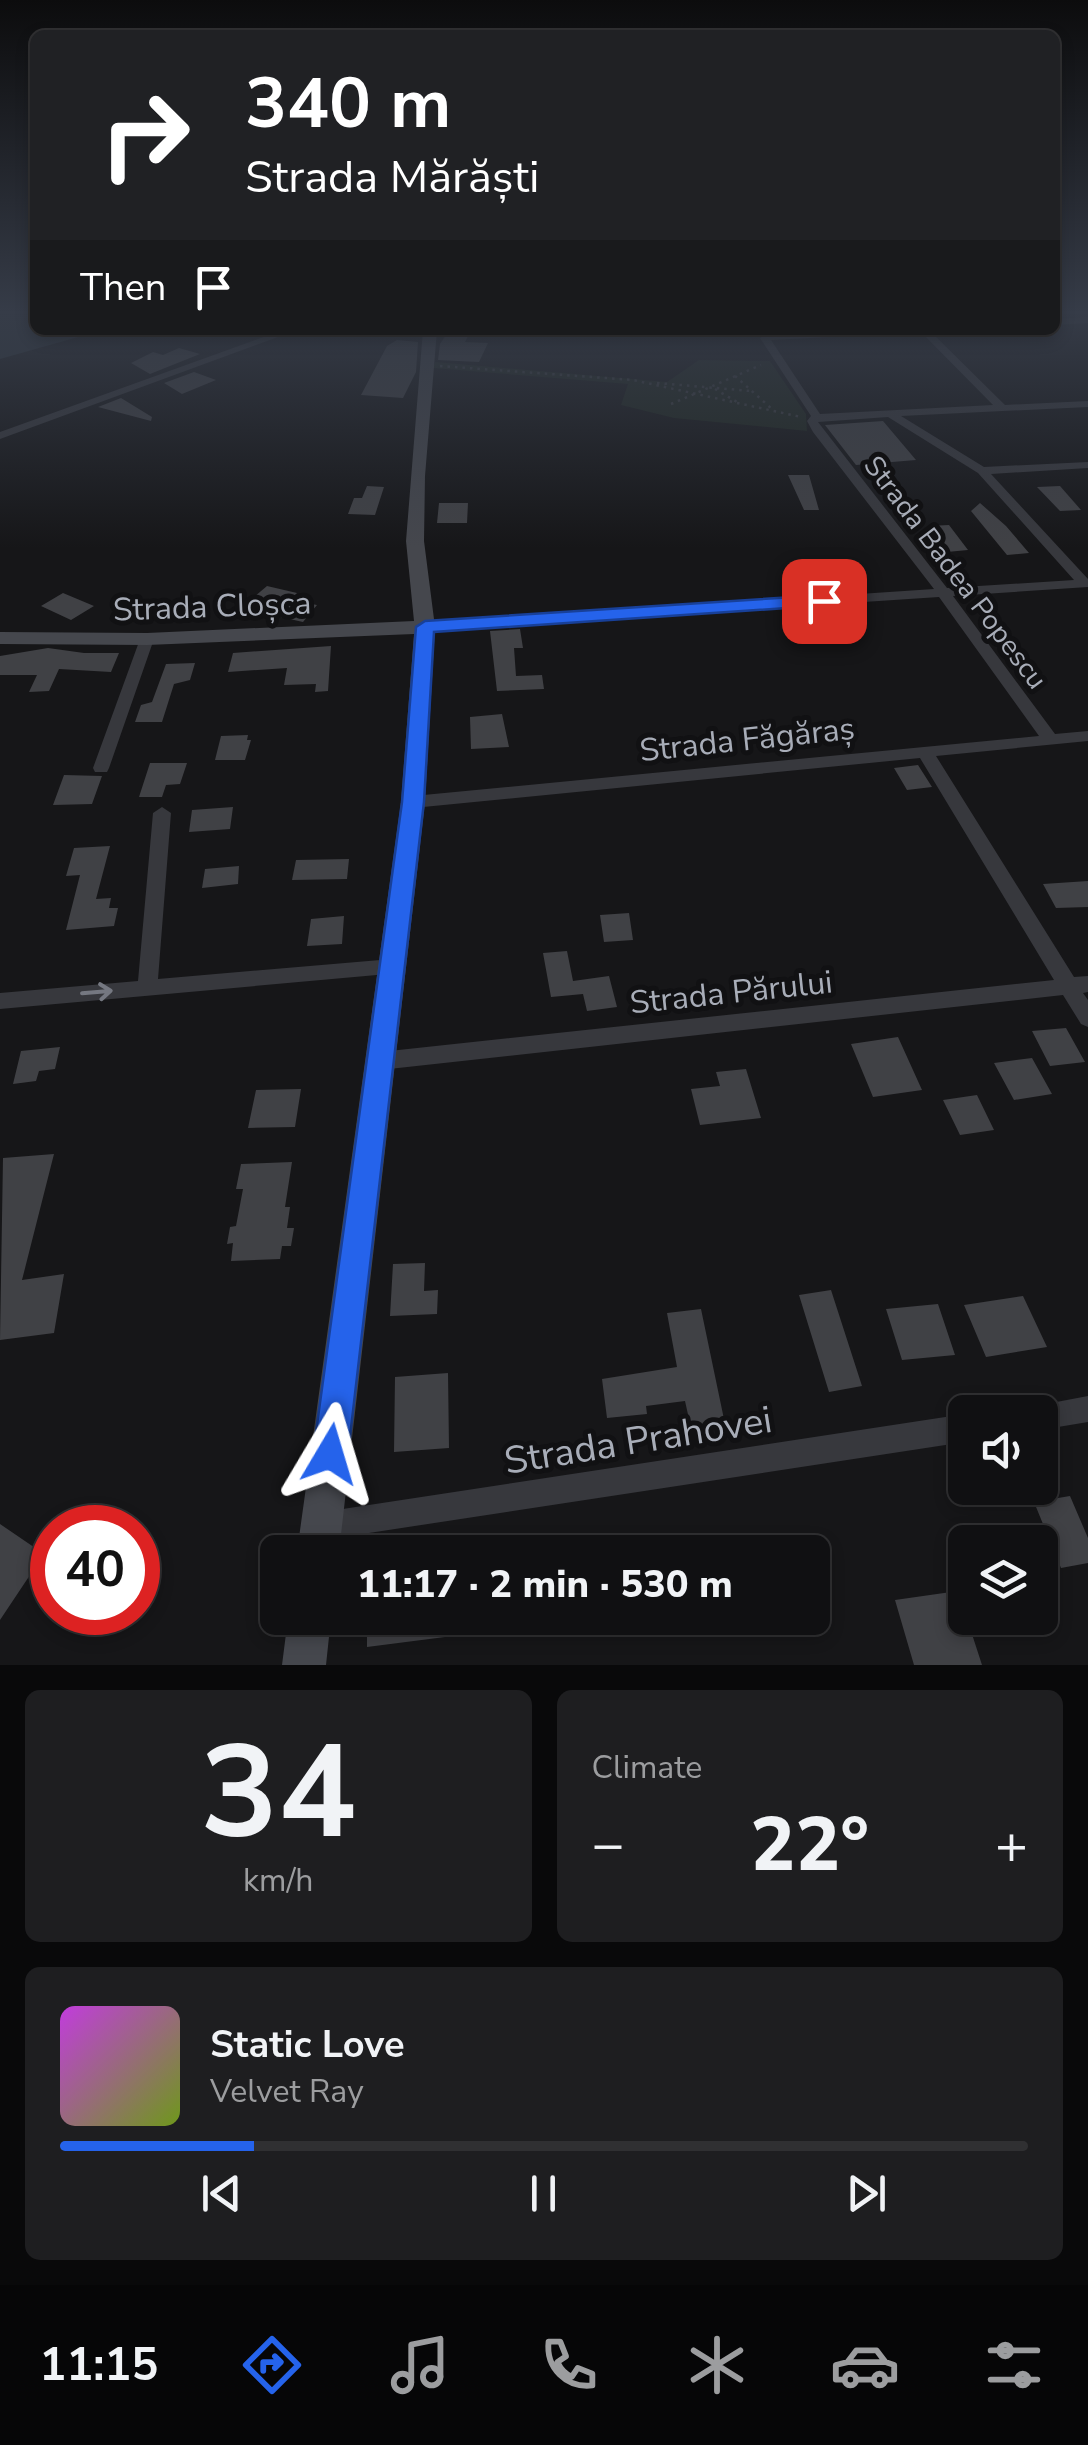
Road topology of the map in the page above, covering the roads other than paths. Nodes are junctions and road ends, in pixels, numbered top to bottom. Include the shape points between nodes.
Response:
1 (119, 393) edge
2 (424, 393) edge
3 (798, 393) edge
4 (987, 393) edge
5 (1088, 404) edge
6 (1003, 409) junction
7 (891, 414) junction
8 (814, 419) junction
9 (0, 436) edge
10 (1088, 465) edge
11 (982, 472) junction
12 (1086, 583) edge
13 (943, 593) junction
14 (425, 627) junction
15 (0, 638) edge
16 (147, 639) junction
17 (1088, 736) edge
18 (1051, 740) junction
19 (925, 752) junction
20 (102, 768) dead end
21 (413, 802) junction
22 (162, 813) dead end
23 (392, 967) junction
24 (1078, 985) edge
25 (146, 988) junction
26 (0, 1001) edge
27 (1088, 1018) edge
28 (380, 1061) junction
29 (1088, 1409) edge
30 (1058, 1413) edge
31 (948, 1431) edge
32 (321, 1535) edge
33 (343, 1535) edge
34 (308, 1635) edge
35 (304, 1665) edge

1 - 9 street
2 - 14 street via 414,541
3 - 8 street, Strada Badea Popescu
4 - 6 street
5 - 6 street
6 - 7 street
7 - 8 street
7 - 11 street, Strada Badea Popescu
8 - 13 street, Strada Badea Popescu
10 - 11 street
11 - 12 street, Strada Badea Popescu
12 - 13 street
13 - 14 street
13 - 18 street, Strada Badea Popescu
14 - 16 street, Strada Cloșca
14 - 21 street
15 - 16 street, Strada Cloșca
16 - 20 street
17 - 18 street, Strada Făgăraș
18 - 19 street, Strada Făgăraș
19 - 21 street, Strada Făgăraș
19 - 24 street
21 - 23 street
22 - 25 street
23 - 25 street
23 - 28 street
24 - 27 street
24 - 28 street, Strada Părului
26 -> 25 street
28 - 32 street
29 - 30 street
31 - 33 street, Strada Prahovei
34 - 35 street

